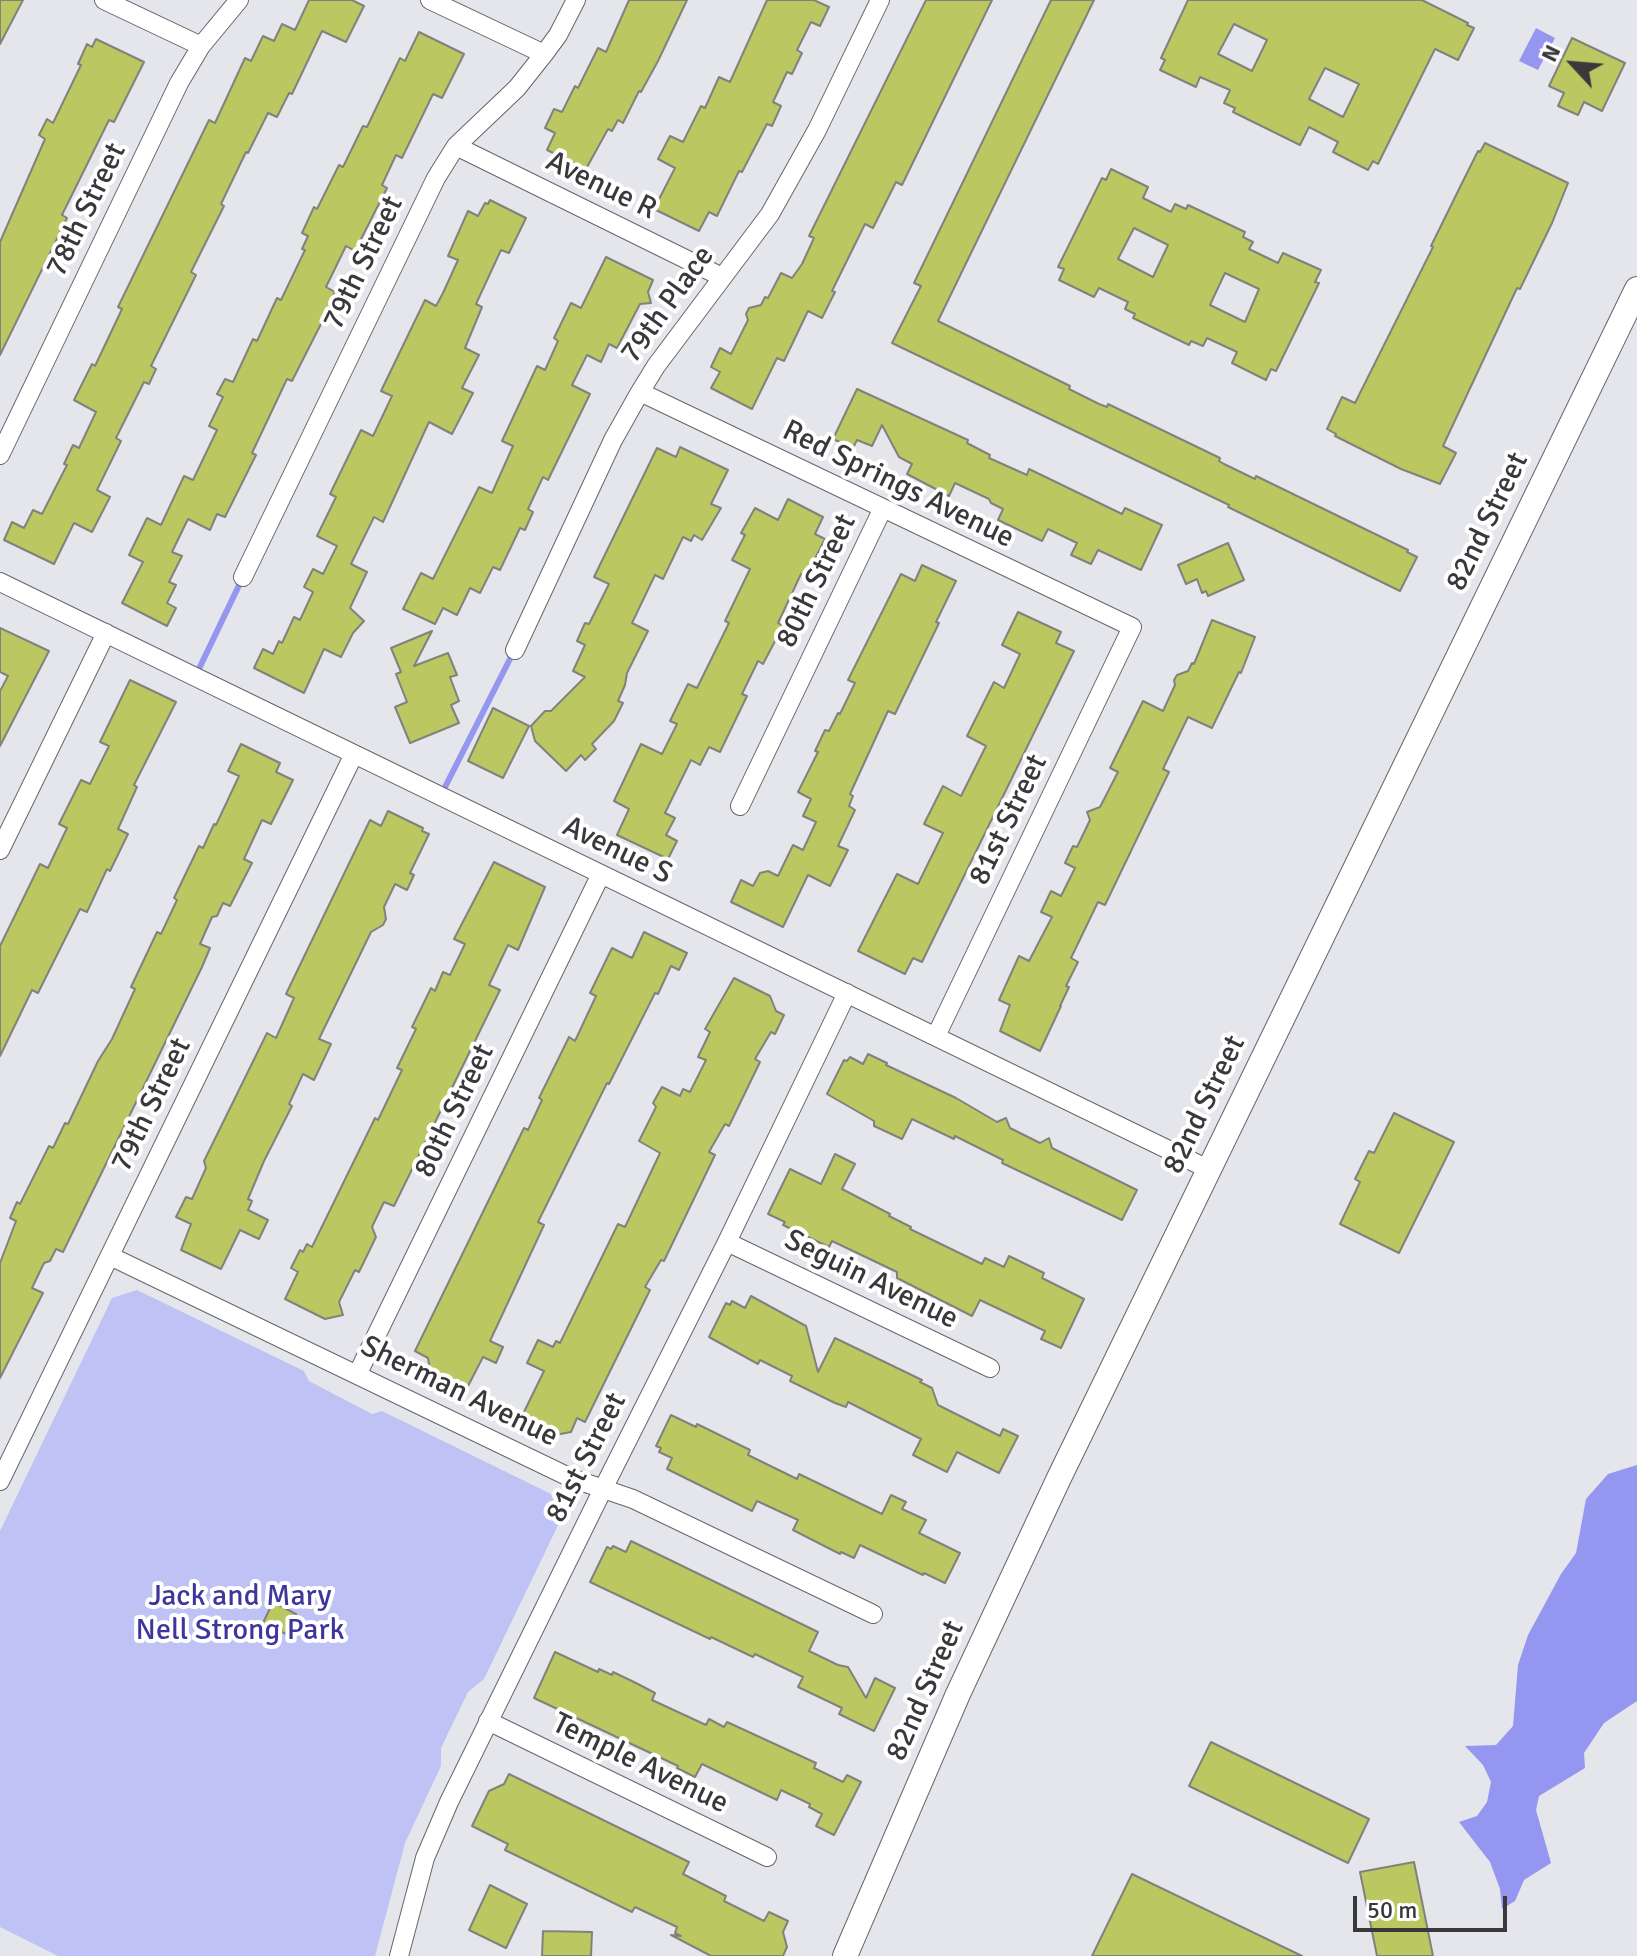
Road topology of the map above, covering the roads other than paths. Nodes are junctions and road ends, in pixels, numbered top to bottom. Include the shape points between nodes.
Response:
1 (104, 0) edge
2 (239, 0) edge
3 (430, 0) edge
4 (576, 0) edge
5 (880, 0) edge
6 (201, 46) junction
7 (544, 54) junction
8 (456, 146) junction
9 (722, 277) junction
10 (1637, 289) edge
11 (640, 392) junction
12 (0, 455) edge
13 (882, 510) junction
14 (243, 577) dead end
15 (0, 582) edge
16 (1132, 627) joint
17 (106, 633) junction
18 (515, 650) dead end
19 (354, 754) junction
20 (740, 806) dead end
21 (0, 850) edge
22 (601, 874) junction
23 (847, 993) junction
24 (936, 1036) junction
25 (1210, 1170) junction
26 (727, 1242) junction
27 (110, 1256) junction
28 (990, 1368) dead end
29 (358, 1373) junction
30 (0, 1481) edge
31 (603, 1489) junction
32 (873, 1614) dead end
33 (488, 1721) junction
34 (767, 1857) dead end
35 (399, 1956) edge
36 (845, 1956) edge

1 - 6 street
2 - 6 street, 78th Street
3 - 7 street
4 - 7 street, 79th Street
5 - 9 street, 79th Place via 789,182
6 - 12 street, 78th Street
7 - 8 street, 79th Street
8 - 9 street, Avenue R
8 - 14 street, 79th Street
9 - 11 street, 79th Place
10 - 25 main road, 82nd Street
11 - 13 street, Red Springs Avenue
11 - 18 street, 79th Place
13 - 16 street, Red Springs Avenue
13 - 20 street, 80th Street
15 - 17 street, Avenue S
16 - 24 street, 81st Street
17 - 19 street, Avenue S
17 - 21 street
19 - 22 street, Avenue S
19 - 27 street, 79th Street
22 - 23 street, Avenue S
22 - 29 street, 80th Street
23 - 24 street, Avenue S
23 - 26 street, 81st Street
24 - 25 street, Avenue S
25 - 36 main road, 82nd Street via 995,1614
26 - 28 street, Seguin Avenue
26 - 31 street, 81st Street
27 - 29 street, Sherman Avenue
27 - 30 street, 79th Street
29 - 31 street, Sherman Avenue
31 - 32 street, Sherman Avenue
31 - 33 street, 81st Street
33 - 34 street, Temple Avenue
33 - 35 street, 81st Street via 425,1858

